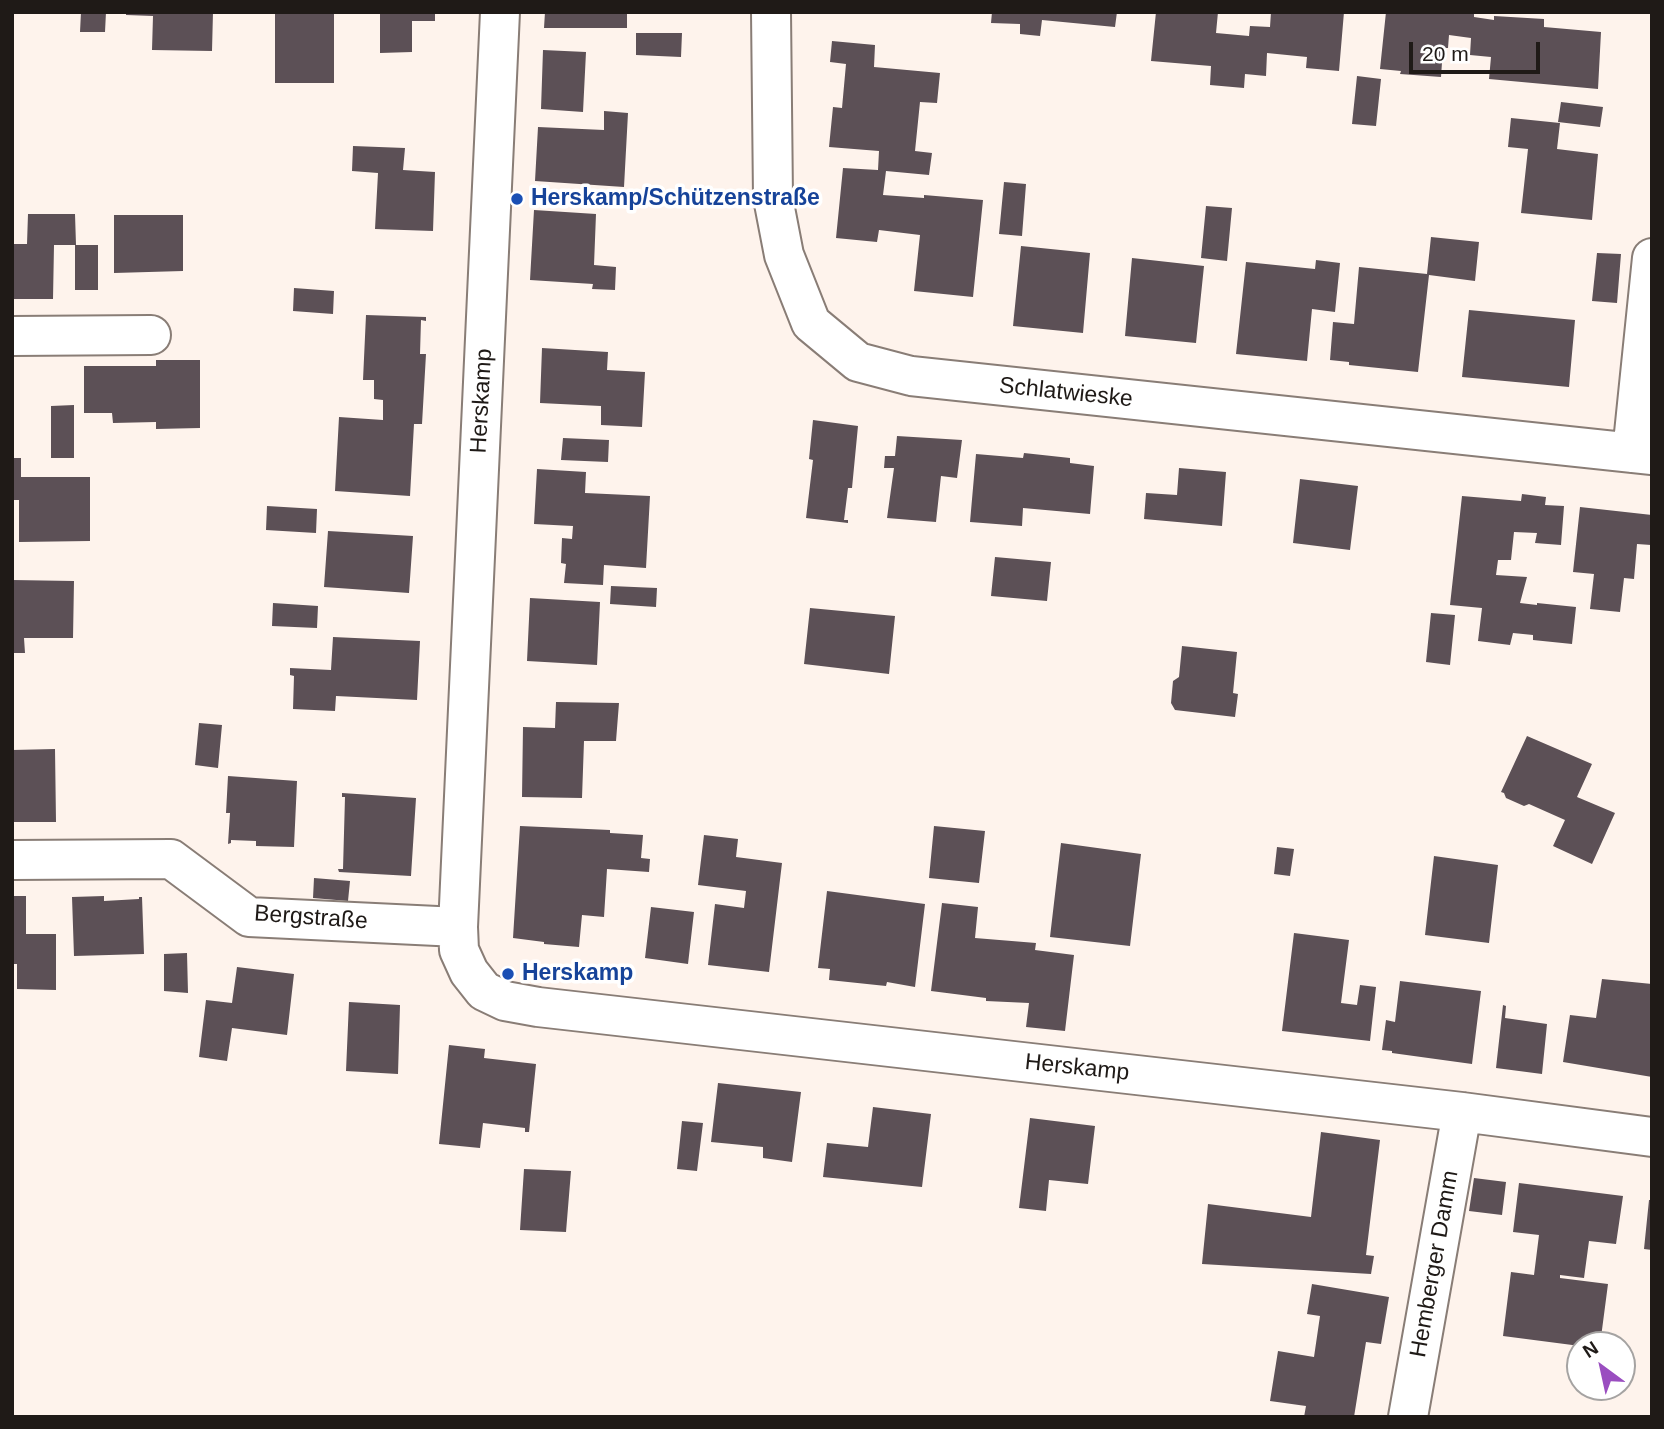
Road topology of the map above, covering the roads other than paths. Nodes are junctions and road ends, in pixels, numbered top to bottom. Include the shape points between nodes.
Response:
1 (500, 12) edge
2 (771, 12) edge
3 (1652, 258) edge
4 (151, 335) dead end
5 (12, 336) edge
6 (1642, 454) edge
7 (12, 860) edge
8 (458, 927) junction
9 (1462, 1112) junction
10 (1652, 1137) edge
11 (1408, 1417) edge

1 - 8 street, Herskamp
2 - 6 street, Schlatwieske via 773,198 784,256 811,323 858,362 911,376
3 - 6 street
4 - 5 street
7 - 8 street, Bergstraße via 171,859 249,917
8 - 9 street, Herskamp via 459,950 469,972 484,991 505,1001
9 - 10 street, Herskamp
9 - 11 street, Hemberger Damm

